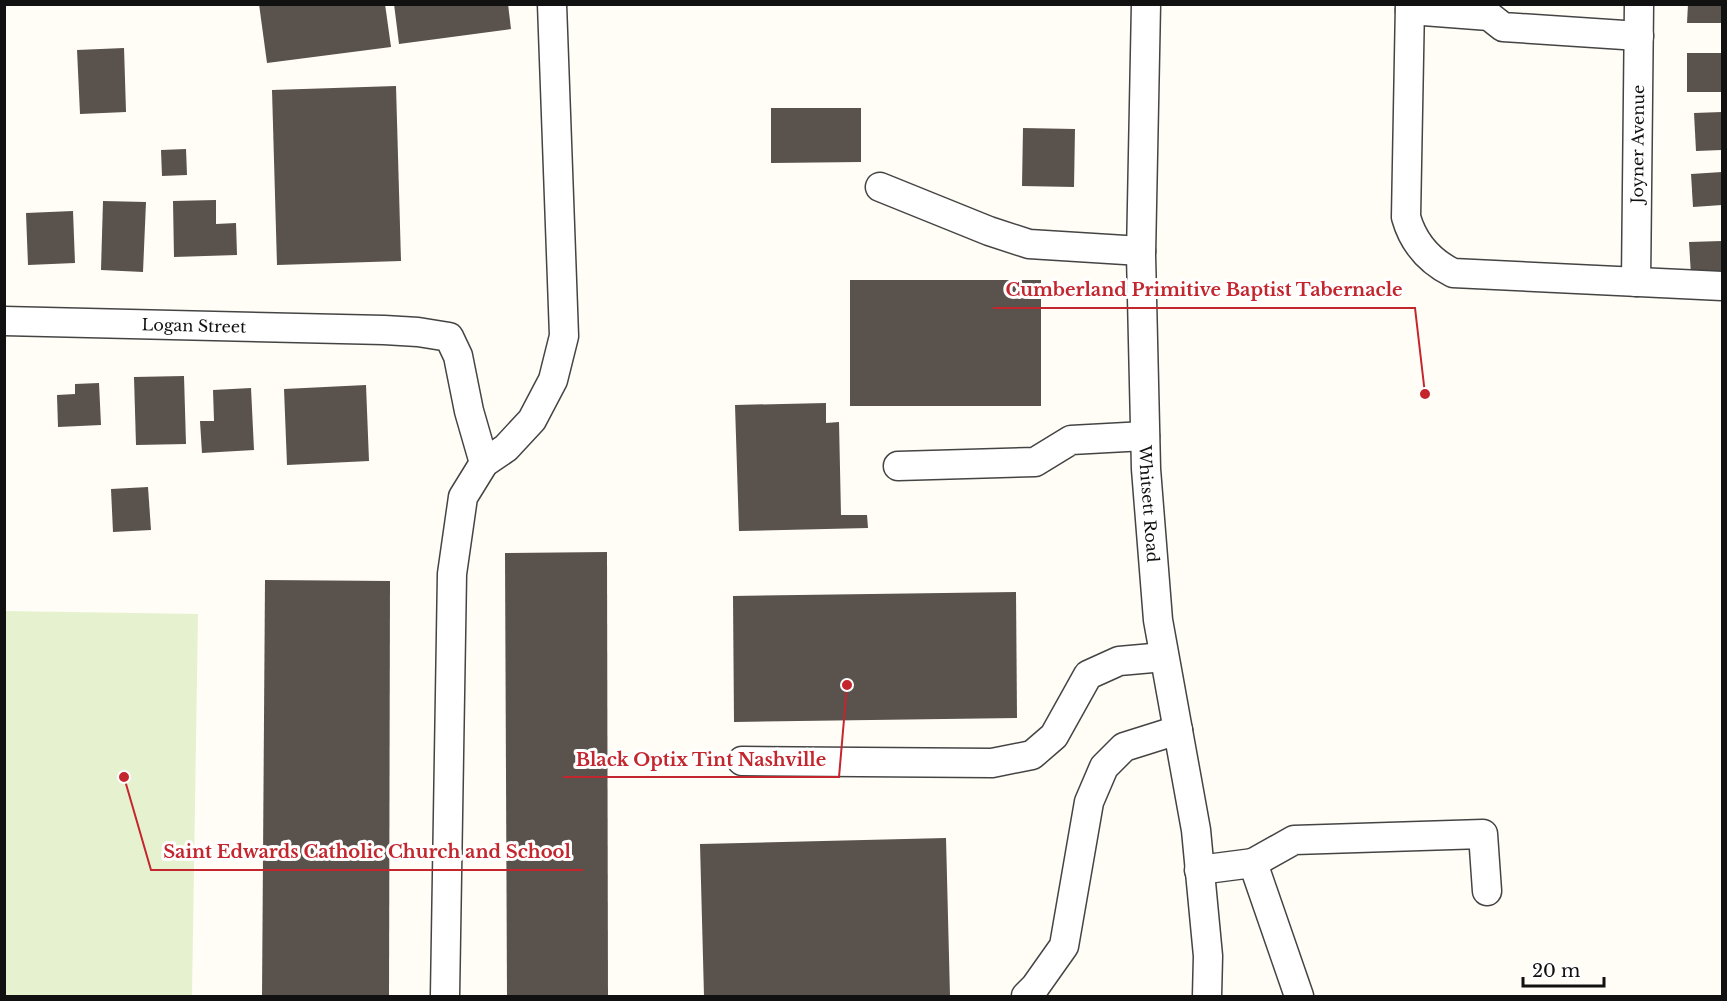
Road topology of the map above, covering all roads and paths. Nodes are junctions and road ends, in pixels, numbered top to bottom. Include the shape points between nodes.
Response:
1 (552, 4) edge
2 (1146, 4) edge
3 (1639, 4) edge
4 (1410, 7) edge
5 (1639, 36) junction
6 (880, 187) dead end
7 (1141, 251) junction
8 (1636, 282) junction
9 (1722, 286) edge
10 (4, 321) edge
11 (1145, 436) junction
12 (484, 463) junction
13 (898, 466) dead end
14 (1164, 657) junction
15 (1178, 730) junction
16 (742, 761) dead end
17 (1253, 863) junction
18 (1199, 870) junction
19 (1487, 891) dead end
20 (445, 996) edge
21 (1026, 996) edge
22 (1207, 996) edge
23 (1299, 996) edge

1 - 12 street via 564,336 554,380 532,420 506,448
2 - 7 street, Whitsett Road
3 - 5 street, Joyner Avenue
4 - 5 street via 1490,16 1503,27
4 - 8 street via 1406,217 1410,230 1429,257 1453,273
5 - 8 street, Joyner Avenue
6 - 7 street via 1029,244
7 - 11 street, Whitsett Road
8 - 9 street
10 - 12 street, Logan Street via 384,330 448,337 458,356
11 - 13 street via 1071,440 1035,462
11 - 14 street, Whitsett Road
12 - 20 street via 463,497 452,574
14 - 15 street, Whitsett Road
14 - 16 street via 1119,661 1088,675 1054,736 1032,755 992,762
15 - 18 street, Whitsett Road
15 - 21 street via 1124,747 1104,767 1089,802 1064,945
17 - 18 street
17 - 19 street via 1294,840 1484,834
17 - 23 street
18 - 22 street, Whitsett Road via 1208,956

